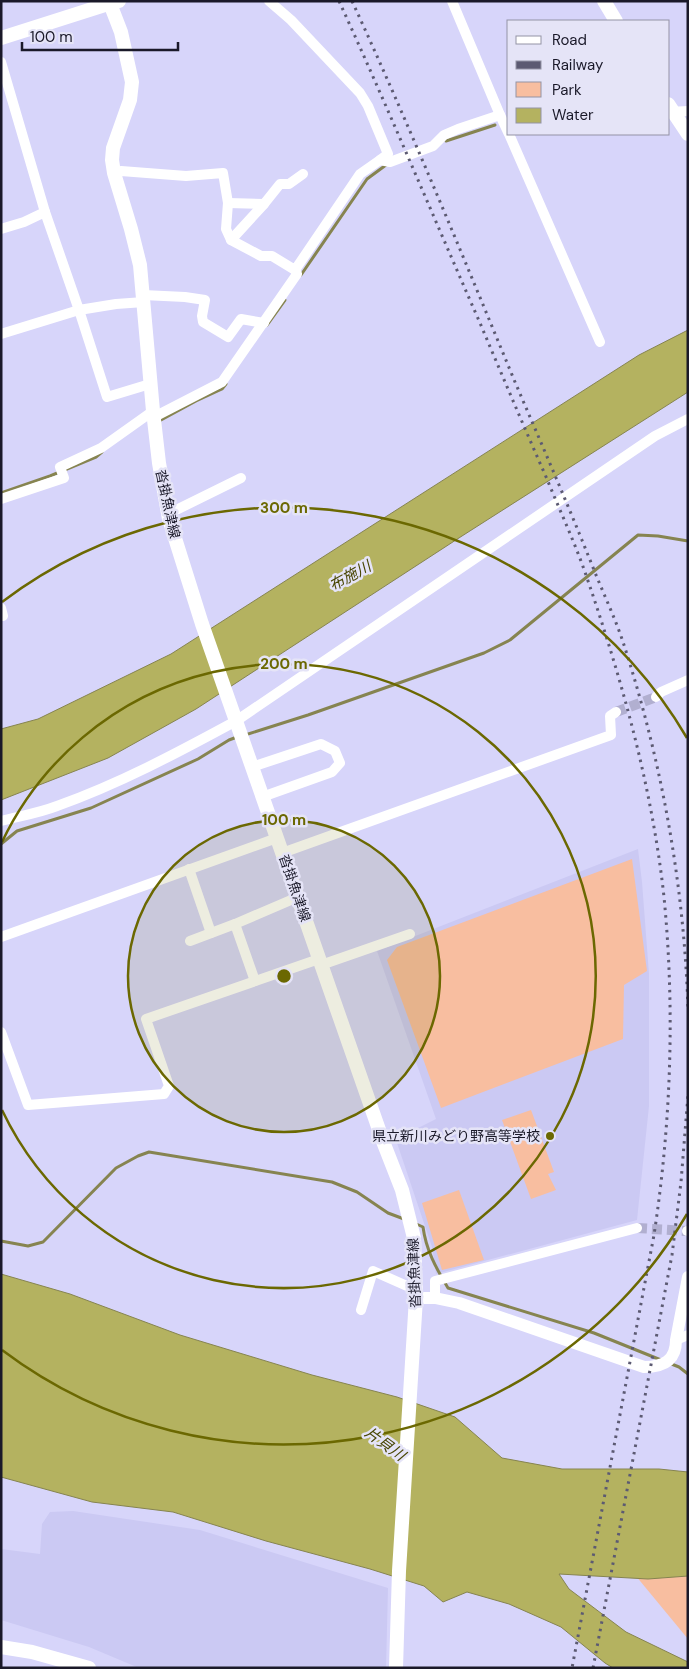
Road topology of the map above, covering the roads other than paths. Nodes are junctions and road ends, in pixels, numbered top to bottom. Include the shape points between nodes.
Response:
1 (269, 1) edge
2 (452, 1) edge
3 (604, 1) edge
4 (113, 2) edge
5 (615, 20) edge
6 (1, 38) edge
7 (1, 62) edge
8 (669, 105) edge
9 (688, 111) edge
10 (669, 112) edge
11 (500, 115) junction
12 (507, 129) edge
13 (687, 132) edge
14 (510, 135) edge
15 (380, 160) junction
16 (114, 173) junction
17 (303, 174) dead end
18 (228, 203) junction
19 (264, 204) junction
20 (45, 212) junction
21 (1, 229) edge
22 (231, 240) junction
23 (295, 270) junction
24 (144, 299) junction
25 (79, 310) junction
26 (264, 323) junction
27 (1, 334) edge
28 (600, 342) dead end
29 (150, 384) junction
30 (153, 414) junction
31 (688, 419) edge
32 (241, 478) dead end
33 (1, 499) edge
34 (168, 514) junction
35 (1, 608) edge
36 (1, 616) edge
37 (688, 680) edge
38 (656, 697) tunnel mouth
39 (616, 712) dead end
40 (236, 722) junction
41 (252, 768) junction
42 (262, 797) junction
43 (1, 821) edge
44 (277, 838) junction
45 (282, 853) junction
46 (189, 869) junction
47 (298, 897) junction
48 (235, 924) junction
49 (211, 933) junction
50 (410, 934) dead end
51 (1, 937) edge
52 (190, 941) dead end
53 (320, 962) junction
54 (255, 981) junction
55 (1, 1032) edge
56 (637, 1228) tunnel mouth
57 (688, 1277) edge
58 (416, 1294) junction
59 (435, 1298) junction
60 (361, 1310) dead end
61 (682, 1337) edge
62 (1, 1646) edge
63 (89, 1668) edge
64 (396, 1668) edge

1 - 15 street via 360,93 388,154
2 - 11 street
3 - 5 main road
4 - 6 main road
4 - 16 main road, 沓掛魚津線 via 132,82 130,100 113,148
7 - 20 street
8 - 13 main road
9 - 10 street
11 - 12 street
11 - 15 street via 458,129 444,135 432,146 390,162
14 - 28 street
15 - 23 street via 360,174
16 - 18 street via 186,176 223,173
16 - 24 main road, 沓掛魚津線 via 140,265
17 - 19 street via 289,184 280,184
18 - 19 street
18 - 22 street via 226,229
19 - 22 street
20 - 21 street
20 - 25 street
22 - 23 street via 261,256 272,256
23 - 26 street via 297,274
24 - 25 street
24 - 26 street via 185,297 205,300 203,322 228,338 241,319
24 - 29 main road, 沓掛魚津線
25 - 27 street
25 - 29 street via 107,397
26 - 30 street via 222,382
29 - 30 main road, 沓掛魚津線
30 - 33 street via 101,448 60,467 64,478
30 - 34 main road, 沓掛魚津線
31 - 40 street via 656,436
32 - 34 street
34 - 40 main road, 沓掛魚津線
35 - 36 street
37 - 38 street
39 - 45 street via 610,716 611,736
40 - 41 main road, 沓掛魚津線
40 - 43 street via 164,761 108,786 55,807
41 - 42 main road, 沓掛魚津線
41 - 42 street via 321,744 335,750 340,763 332,772
42 - 44 main road, 沓掛魚津線
44 - 45 main road, 沓掛魚津線
44 - 46 street
45 - 47 main road, 沓掛魚津線
46 - 49 street
46 - 51 street
47 - 48 street
47 - 53 main road, 沓掛魚津線
48 - 49 street
48 - 54 street
49 - 52 street
50 - 53 street
53 - 54 street
53 - 58 main road, 沓掛魚津線 via 402,1190 414,1238
54 - 55 street via 146,1019 168,1086 164,1094 28,1105
56 - 59 street via 435,1281
57 - 61 street
58 - 59 street
58 - 60 street via 373,1271
58 - 64 main road, 沓掛魚津線
59 - 61 street via 459,1303 644,1367 659,1367 670,1359
62 - 63 main road

